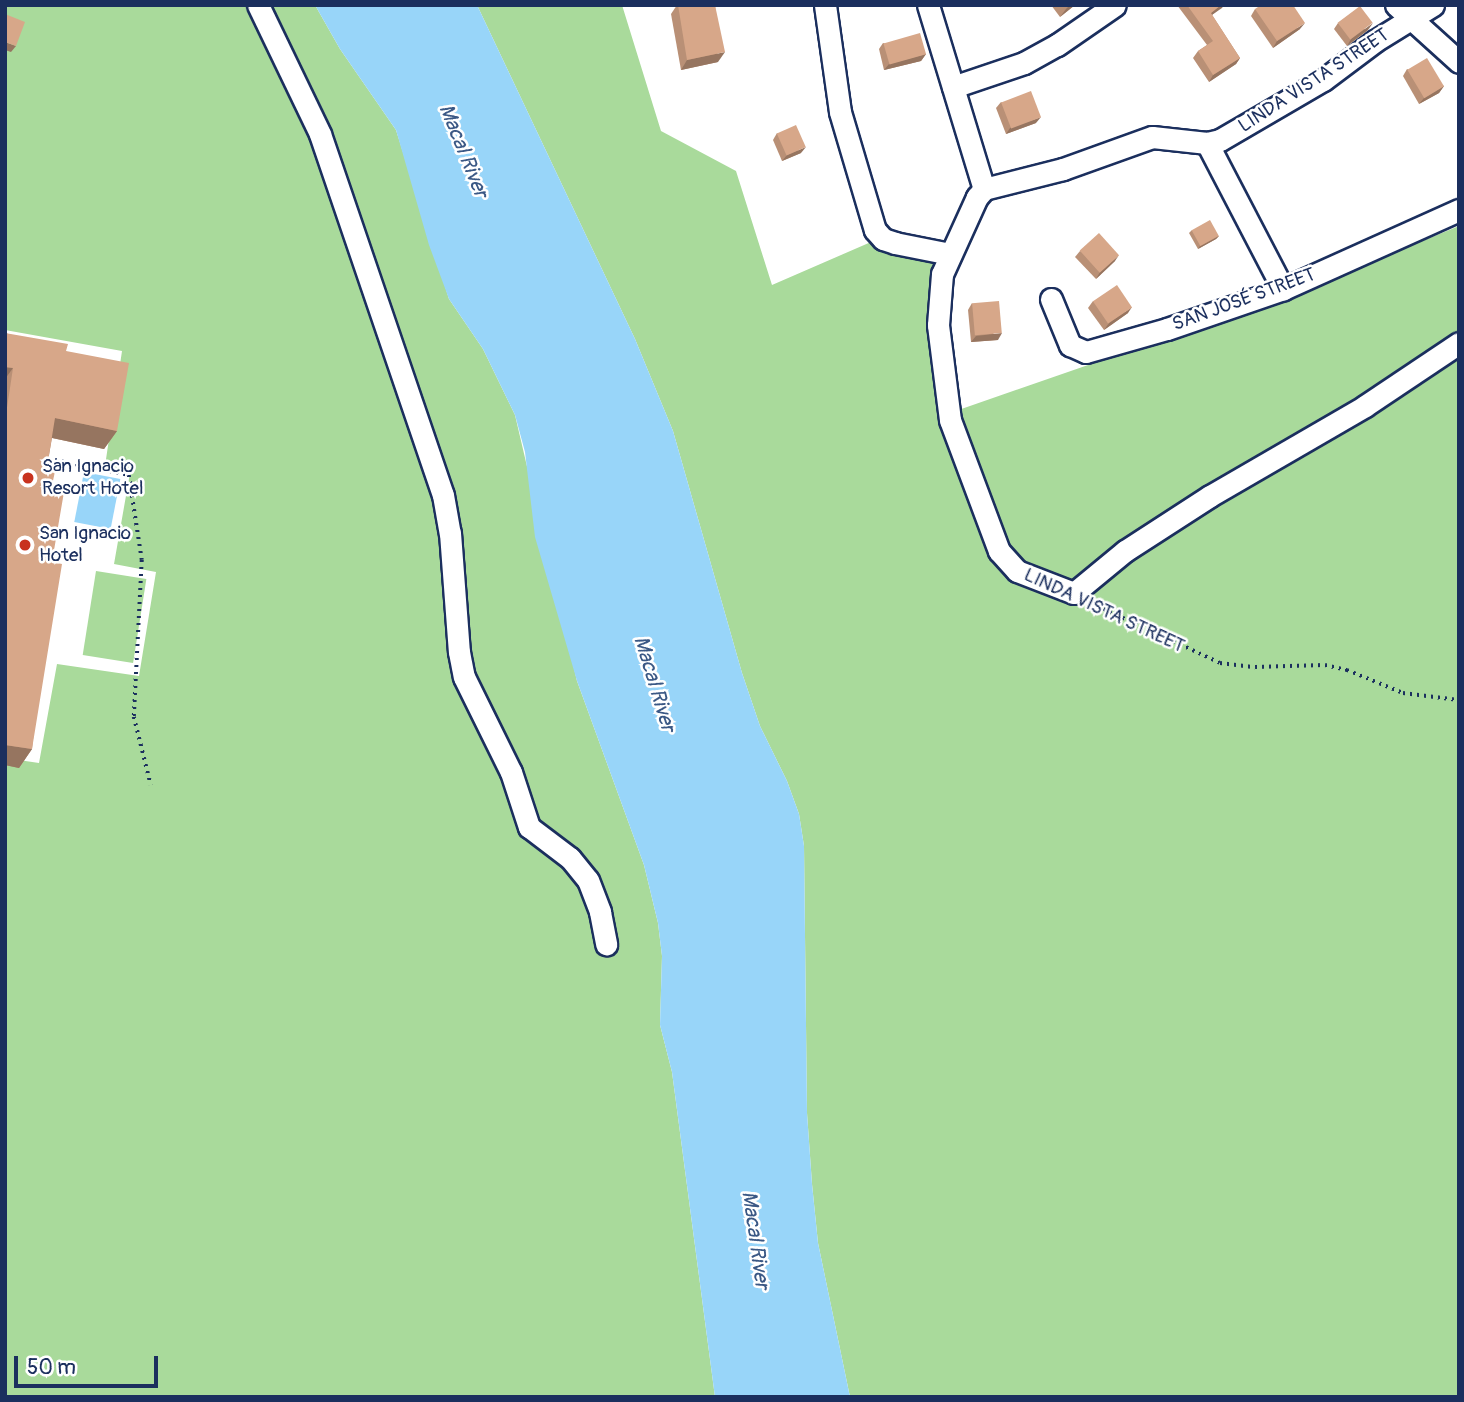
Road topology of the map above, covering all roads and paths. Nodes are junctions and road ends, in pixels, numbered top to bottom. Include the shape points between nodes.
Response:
1 (258, 5) edge
2 (825, 5) edge
3 (928, 5) edge
4 (1115, 5) edge
5 (1433, 5) edge
6 (1403, 12) edge
7 (1459, 62) edge
8 (953, 87) junction
9 (1207, 143) junction
10 (984, 189) junction
11 (1459, 210) edge
12 (950, 254) junction
13 (1283, 289) junction
14 (1051, 299) dead end
15 (1459, 343) edge
16 (55, 460) edge
17 (1074, 593) junction
18 (1459, 700) edge
19 (150, 785) dead end
20 (606, 944) dead end

1 - 20 street via 320,134 443,495 464,677 511,772 529,827 570,858 588,880
2 - 12 street via 840,112 875,230 883,239
3 - 8 street
4 - 8 street via 1024,63
5 - 6 street, LINDA VISTA STREET
6 - 7 street
6 - 9 street, LINDA VISTA STREET via 1323,80 1234,133
8 - 10 street
9 - 10 street, LINDA VISTA STREET via 1152,137 1062,169
9 - 13 street
10 - 12 street, LINDA VISTA STREET
11 - 13 street, SAN JOSÉ STREET
12 - 17 street, LINDA VISTA STREET via 939,298 941,369 950,420 969,476 1006,562 1026,575
13 - 14 street, SAN JOSÉ STREET via 1086,352 1070,345
15 - 17 street via 1365,406 1125,551
16 - 19 path via 129,475 142,559 134,717
17 - 18 path, LINDA VISTA STREET via 1220,663 1325,665 1403,693

